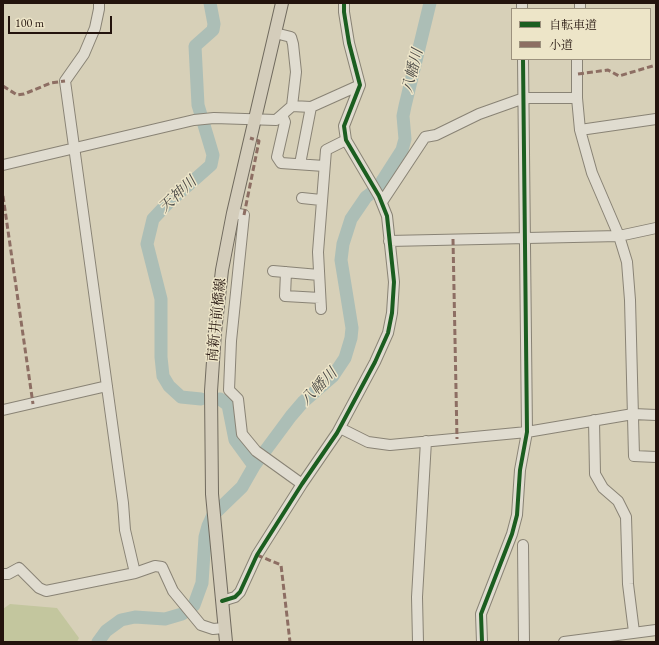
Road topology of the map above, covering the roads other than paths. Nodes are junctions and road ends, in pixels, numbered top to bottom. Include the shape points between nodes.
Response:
1 (99, 3) edge
2 (282, 3) edge
3 (344, 3) edge
4 (274, 33) junction
5 (523, 60) edge
6 (577, 60) edge
7 (360, 85) junction
8 (524, 98) junction
9 (577, 98) junction
10 (292, 106) junction
11 (311, 106) junction
12 (282, 115) junction
13 (656, 119) edge
14 (254, 120) junction
15 (580, 130) junction
16 (346, 140) junction
17 (74, 148) junction
18 (300, 164) junction
19 (3, 165) edge
20 (324, 166) junction
21 (302, 198) dead end
22 (380, 199) junction
23 (321, 200) junction
24 (233, 213) junction
25 (656, 228) edge
26 (618, 236) junction
27 (526, 238) junction
28 (389, 241) junction
29 (273, 272) dead end
30 (286, 272) junction
31 (319, 274) junction
32 (320, 298) junction
33 (320, 309) dead end
34 (214, 339) junction
35 (231, 341) junction
36 (107, 386) junction
37 (211, 387) junction
38 (228, 387) junction
39 (3, 410) edge
40 (633, 414) junction
41 (656, 415) edge
42 (594, 420) junction
43 (340, 428) junction
44 (527, 432) junction
45 (426, 441) junction
46 (656, 457) edge
47 (302, 484) junction
48 (523, 546) dead end
49 (135, 573) junction
50 (3, 574) edge
51 (222, 601) junction
52 (224, 628) junction
53 (656, 630) edge
54 (634, 632) junction
55 (576, 641) edge
56 (226, 642) edge
57 (418, 642) edge
58 (482, 642) edge
59 (524, 642) edge
60 (564, 642) edge

1 - 17 street via 95,28 84,54 65,81
2 - 4 main road, 南新井前橋線
3 - 7 street via 349,43
4 - 10 street via 290,37 293,44 296,72
4 - 14 main road, 南新井前橋線
5 - 8 street
6 - 9 street
7 - 11 street
7 - 16 street via 344,126
8 - 9 street
8 - 22 street via 479,114 436,135 425,137
8 - 27 street
9 - 15 street
10 - 11 street
10 - 12 street
11 - 18 street
12 - 14 street via 276,120
12 - 18 street via 285,122 277,157 280,163
13 - 15 street
14 - 17 street via 194,120
14 - 24 main road, 南新井前橋線
15 - 26 street via 592,173
16 - 20 street via 326,150
16 - 22 street
17 - 19 street
17 - 36 street
18 - 20 street
20 - 23 street
21 - 23 street
22 - 28 street via 387,216
23 - 31 street
24 - 34 main road, 南新井前橋線 via 222,270
24 - 35 street via 244,215
25 - 26 street
26 - 27 street
26 - 40 street via 627,262
27 - 28 street
27 - 44 street
28 - 43 street via 394,298 388,332 376,362
29 - 30 street
30 - 31 street
30 - 32 street via 285,296
31 - 32 street
32 - 33 street
34 - 35 street
34 - 37 main road, 南新井前橋線
35 - 38 street
36 - 39 street
36 - 49 street via 125,530
37 - 38 street
37 - 51 main road, 南新井前橋線 via 212,494
38 - 47 street via 238,399 242,434 256,451
40 - 41 street
40 - 42 street
40 - 46 street via 634,456
42 - 44 street
42 - 54 street via 595,474 603,488 618,501 626,517 628,584
43 - 45 street via 368,442 390,445
43 - 47 street
44 - 45 street
44 - 58 street via 520,470 517,515 481,614
45 - 57 street via 416,597
47 - 51 street via 257,555 240,592 235,597
48 - 59 street
49 - 50 street via 46,591 39,588 19,568
49 - 52 street via 155,566 162,567 171,587 193,618 201,625 213,629
51 - 52 main road, 南新井前橋線
52 - 56 main road, 南新井前橋線
53 - 54 street
54 - 55 street
55 - 60 street

